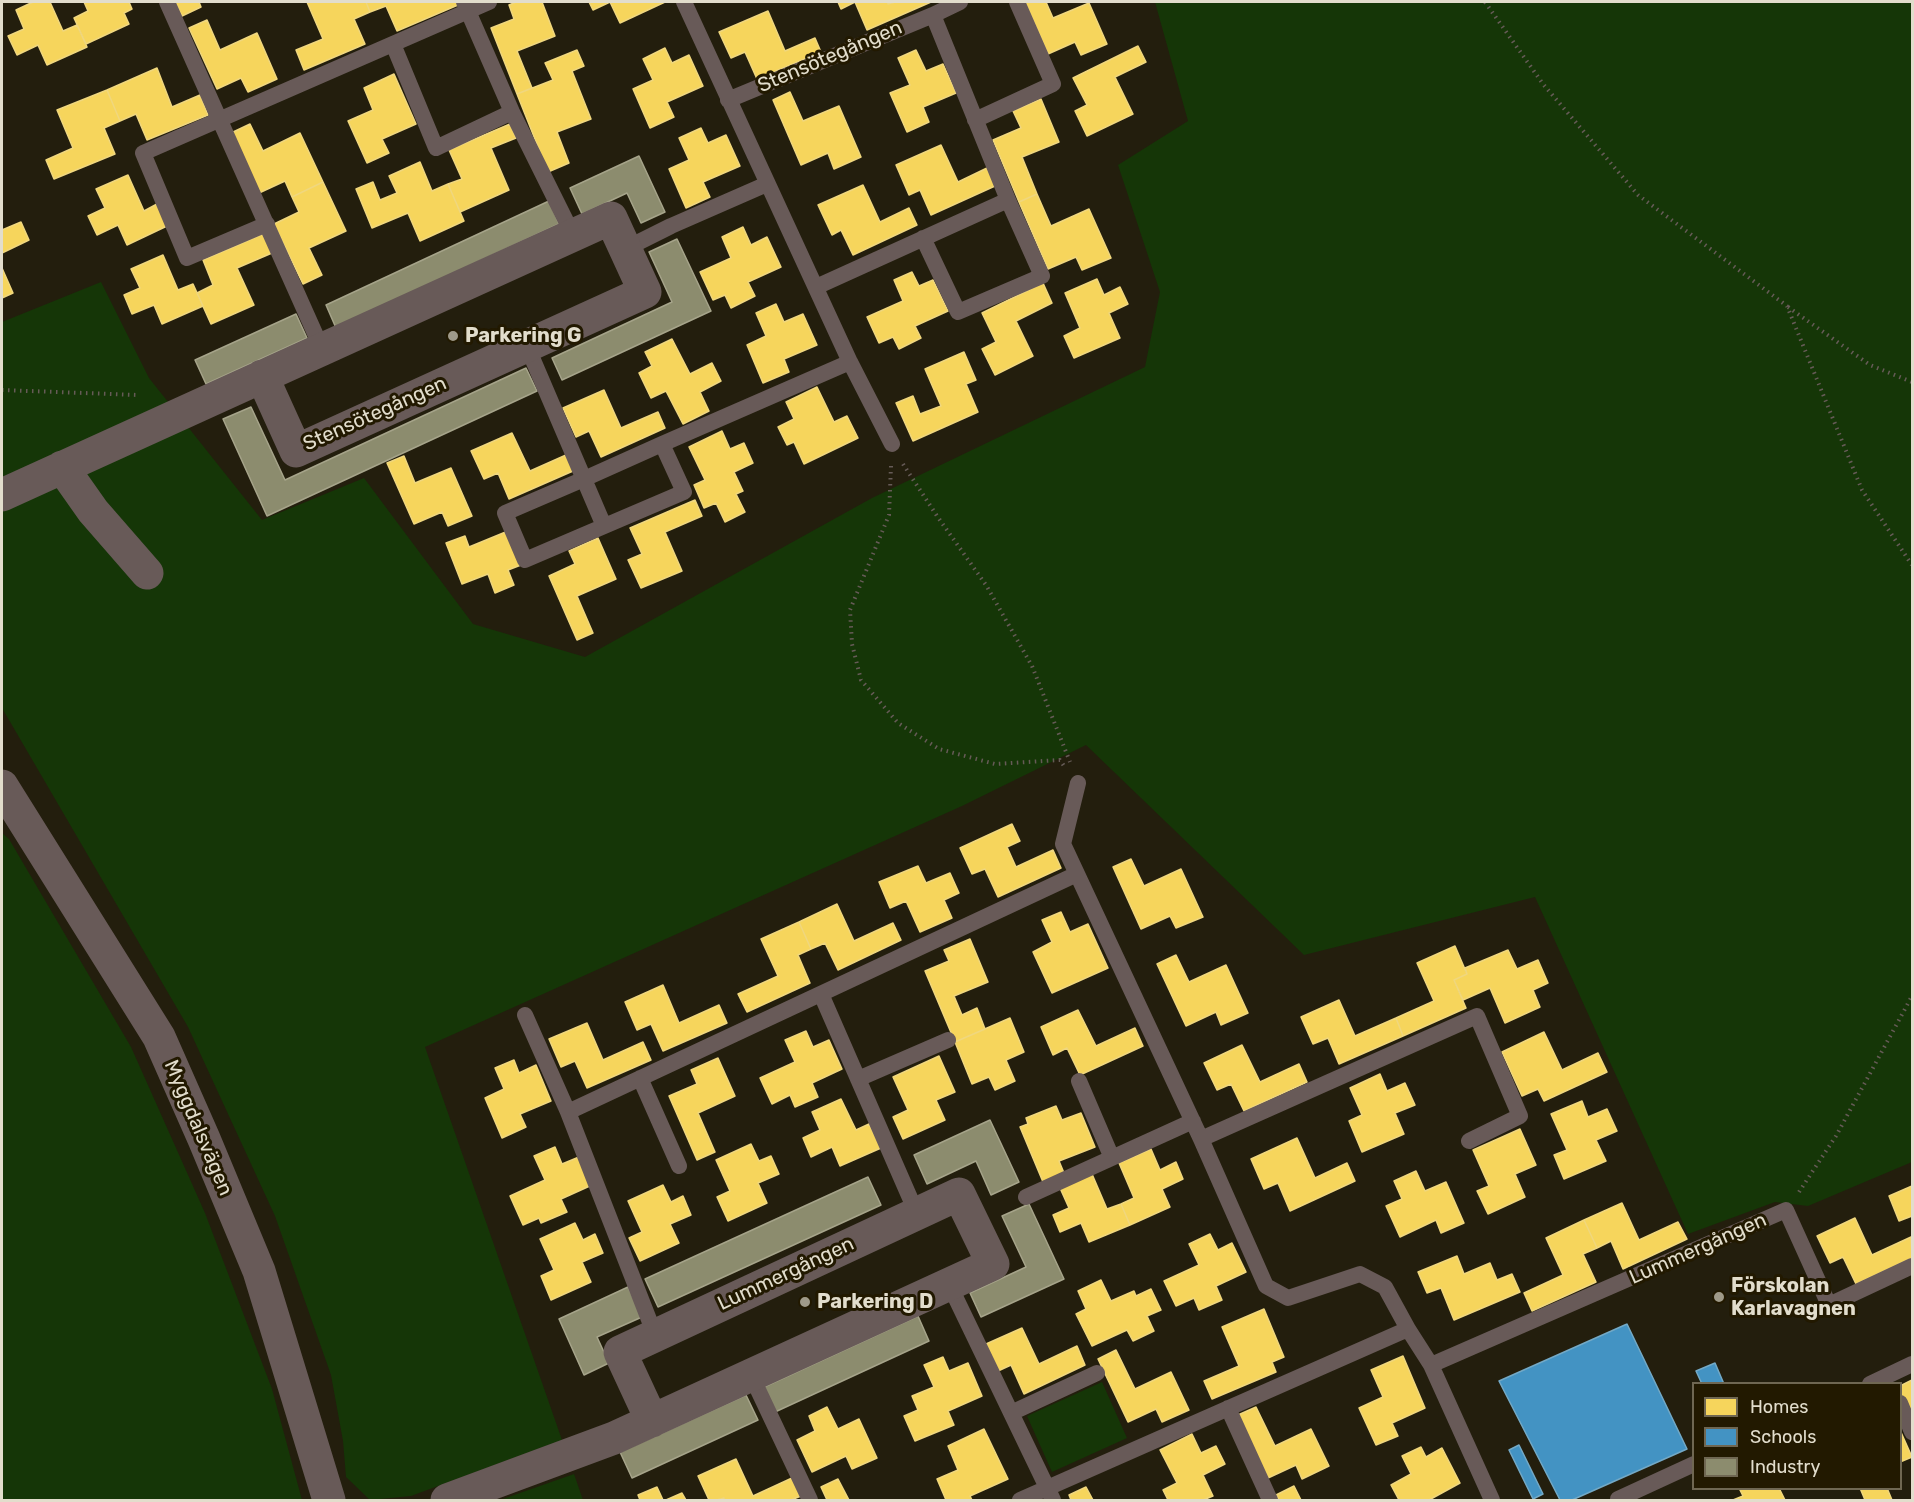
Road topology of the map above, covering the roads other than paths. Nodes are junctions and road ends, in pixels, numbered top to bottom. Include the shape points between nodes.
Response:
1 (167, 2) edge
2 (489, 2) edge
3 (684, 2) edge
4 (960, 2) edge
5 (1017, 2) edge
6 (466, 6) edge
7 (933, 15) junction
8 (393, 44) junction
9 (728, 100) junction
10 (512, 111) junction
11 (220, 120) junction
12 (975, 120) junction
13 (767, 184) junction
14 (1008, 200) junction
15 (267, 224) junction
16 (573, 235) junction
17 (923, 238) junction
18 (625, 249) junction
19 (816, 288) junction
20 (527, 346) junction
21 (322, 349) junction
22 (850, 362) junction
23 (262, 376) junction
24 (662, 444) junction
25 (892, 444) road end
26 (62, 467) junction
27 (584, 479) junction
28 (2, 495) edge
29 (604, 526) junction
30 (147, 573) dead end
31 (1078, 783) road end
32 (2, 786) edge
33 (1077, 874) junction
34 (821, 994) junction
35 (525, 1015) dead end
36 (948, 1040) dead end
37 (640, 1078) junction
38 (858, 1079) junction
39 (1079, 1081) dead end
40 (568, 1112) junction
41 (1193, 1121) junction
42 (1201, 1139) junction
43 (1469, 1140) dead end
44 (1112, 1158) junction
45 (679, 1166) dead end
46 (1026, 1197) dead end
47 (917, 1214) junction
48 (1912, 1266) edge
49 (949, 1284) junction
50 (1408, 1329) junction
51 (656, 1335) junction
52 (1912, 1364) edge
53 (1431, 1365) junction
54 (1097, 1373) dead end
55 (751, 1375) junction
56 (1891, 1379) edge
57 (1875, 1382) edge
58 (1228, 1408) junction
59 (1902, 1408) edge
60 (1011, 1413) junction
61 (652, 1421) junction
62 (1912, 1432) edge
63 (1692, 1465) edge
64 (1050, 1494) edge
65 (329, 1500) edge
66 (447, 1500) edge
67 (810, 1500) edge
68 (1020, 1500) edge
69 (1270, 1500) edge
70 (1492, 1500) edge
71 (1619, 1500) edge

1 - 11 lane
2 - 6 lane
3 - 9 lane
4 - 7 lane, Stensötegången
5 - 12 lane via 1053,84
6 - 8 lane
6 - 10 lane
7 - 9 lane, Stensötegången
7 - 12 lane
8 - 10 lane via 436,148
8 - 11 lane
9 - 13 lane
10 - 16 lane
11 - 15 lane
11 - 15 lane via 143,153 188,258
12 - 14 lane
13 - 18 lane
13 - 19 lane
14 - 17 lane
14 - 17 lane via 1042,276 958,312
15 - 21 lane
16 - 18 street, Stensötegången via 611,218
16 - 21 street, Stensötegången
17 - 19 lane
18 - 20 street, Stensötegången via 645,292
19 - 22 lane
20 - 23 street, Stensötegången via 296,451
20 - 27 lane
21 - 23 street, Stensötegången
22 - 24 lane
22 - 25 lane
23 - 26 street, Stensötegången
24 - 27 lane
24 - 29 lane via 684,492
26 - 28 street, Stensötegången
26 - 30 street via 93,511
27 - 29 lane
27 - 29 lane via 505,513 525,560
31 - 33 lane via 1063,844
32 - 65 street, Myggdalsvägen via 159,1037 259,1271
33 - 34 lane
33 - 41 lane
34 - 37 lane
34 - 38 lane
35 - 40 lane
36 - 38 lane
37 - 40 lane
37 - 45 lane
38 - 47 lane
39 - 44 lane
40 - 51 lane
41 - 42 lane
41 - 44 lane
42 - 43 lane via 1477,1016 1520,1116
42 - 50 lane via 1266,1286 1288,1298 1360,1274 1385,1287
44 - 46 lane
47 - 49 street, Lummergången via 959,1194 993,1264
47 - 51 street, Lummergången
48 - 53 lane, Lummergången via 1829,1305 1786,1210
49 - 55 street, Lummergången
49 - 60 lane
50 - 53 lane
50 - 58 lane
51 - 61 street, Lummergången via 620,1352
52 - 56 lane
53 - 70 lane
54 - 60 lane
55 - 61 street, Lummergången
55 - 67 lane
56 - 57 lane
58 - 64 lane
58 - 69 lane
59 - 62 lane
60 - 64 lane
61 - 66 street, Lummergången
63 - 71 lane
64 - 68 lane

